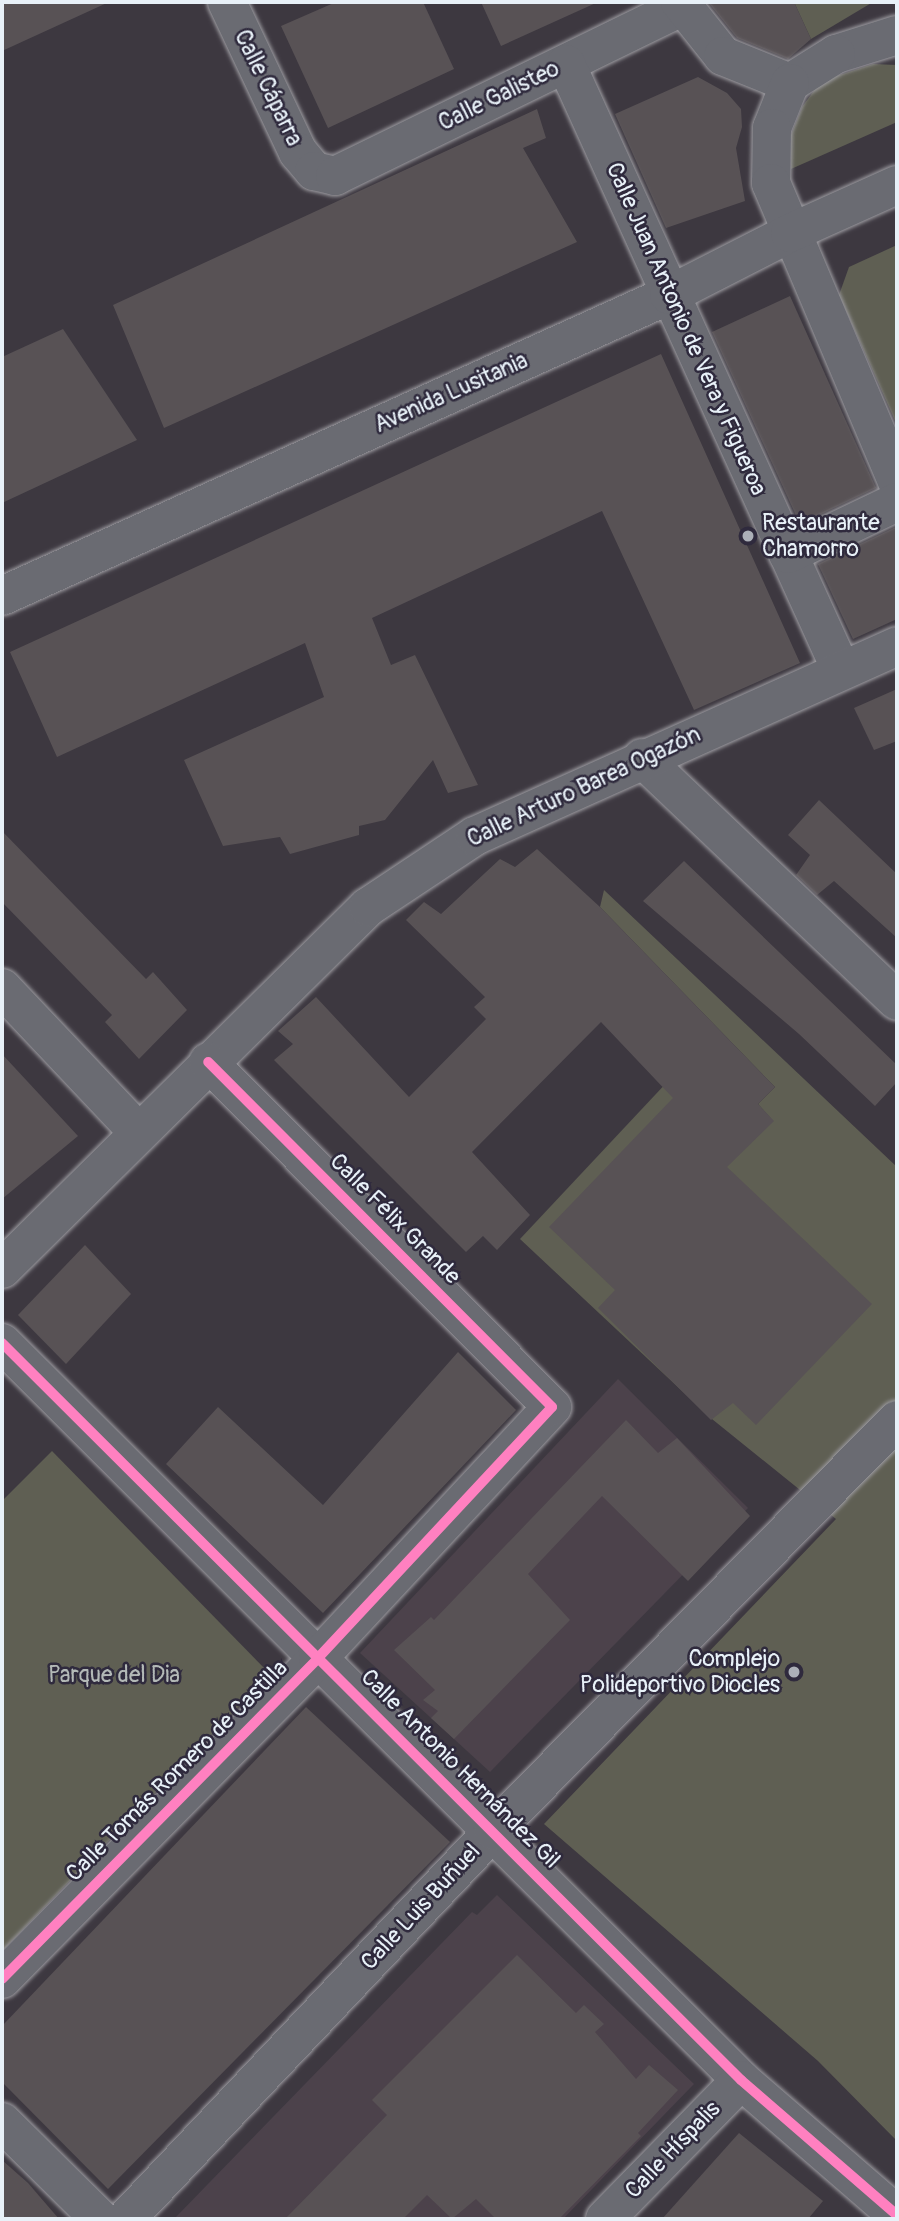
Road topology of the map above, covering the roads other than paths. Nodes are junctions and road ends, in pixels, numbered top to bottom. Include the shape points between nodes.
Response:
1 (227, 2) edge
2 (681, 4) edge
3 (897, 34) edge
4 (566, 64) junction
5 (790, 83) junction
6 (314, 171) joint
7 (897, 186) edge
8 (790, 233) junction
9 (669, 295) junction
10 (897, 482) edge
11 (897, 502) edge
12 (788, 554) junction
13 (2, 596) edge
14 (897, 646) edge
15 (841, 670) junction
16 (642, 758) junction
17 (2, 988) edge
18 (897, 1002) edge
19 (208, 1062) junction
20 (137, 1131) junction
21 (2, 1269) edge
22 (2, 1343) edge
23 (552, 1407) joint
24 (897, 1420) edge
25 (318, 1658) junction
26 (494, 1831) junction
27 (2, 1979) edge
28 (741, 2080) junction
29 (2, 2122) edge
30 (897, 2215) edge
31 (100, 2219) edge
32 (126, 2219) edge
33 (606, 2219) edge

1 - 6 street, Calle Cáparra via 298,152
2 - 4 street, Calle Galisteo
2 - 5 street via 723,56
3 - 5 street via 836,54
4 - 6 street, Calle Galisteo via 335,176
4 - 9 street, Calle Juan Antonio de Vera y Figueroa
5 - 8 street via 771,142 771,183
7 - 8 street, Avenida Lusitania
8 - 9 street, Avenida Lusitania
8 - 10 street
9 - 12 street, Calle Juan Antonio de Vera y Figueroa
9 - 13 street, Avenida Lusitania
11 - 12 street
12 - 15 street, Calle Juan Antonio de Vera y Figueroa
14 - 15 street, Calle Arturo Barea Ogazón
15 - 16 street, Calle Arturo Barea Ogazón
16 - 18 street
16 - 19 street, Calle Arturo Barea Ogazón via 475,836 368,907
17 - 20 street
19 - 20 street, Calle Arturo Barea Ogazón
19 - 23 street, Calle Félix Grande
20 - 21 street, Calle Arturo Barea Ogazón
22 - 25 street, Calle Antonio Hernández Gil
23 - 25 street, Calle Tomás Romero de Castilla
24 - 26 street, Calle Luis Buñuel
25 - 26 street, Calle Antonio Hernández Gil
25 - 27 street, Calle Tomás Romero de Castilla
26 - 28 street, Calle Antonio Hernández Gil
26 - 32 street, Calle Luis Buñuel
28 - 30 street, Calle Antonio Hernández Gil
28 - 33 street, Calle Híspalis
29 - 31 street

